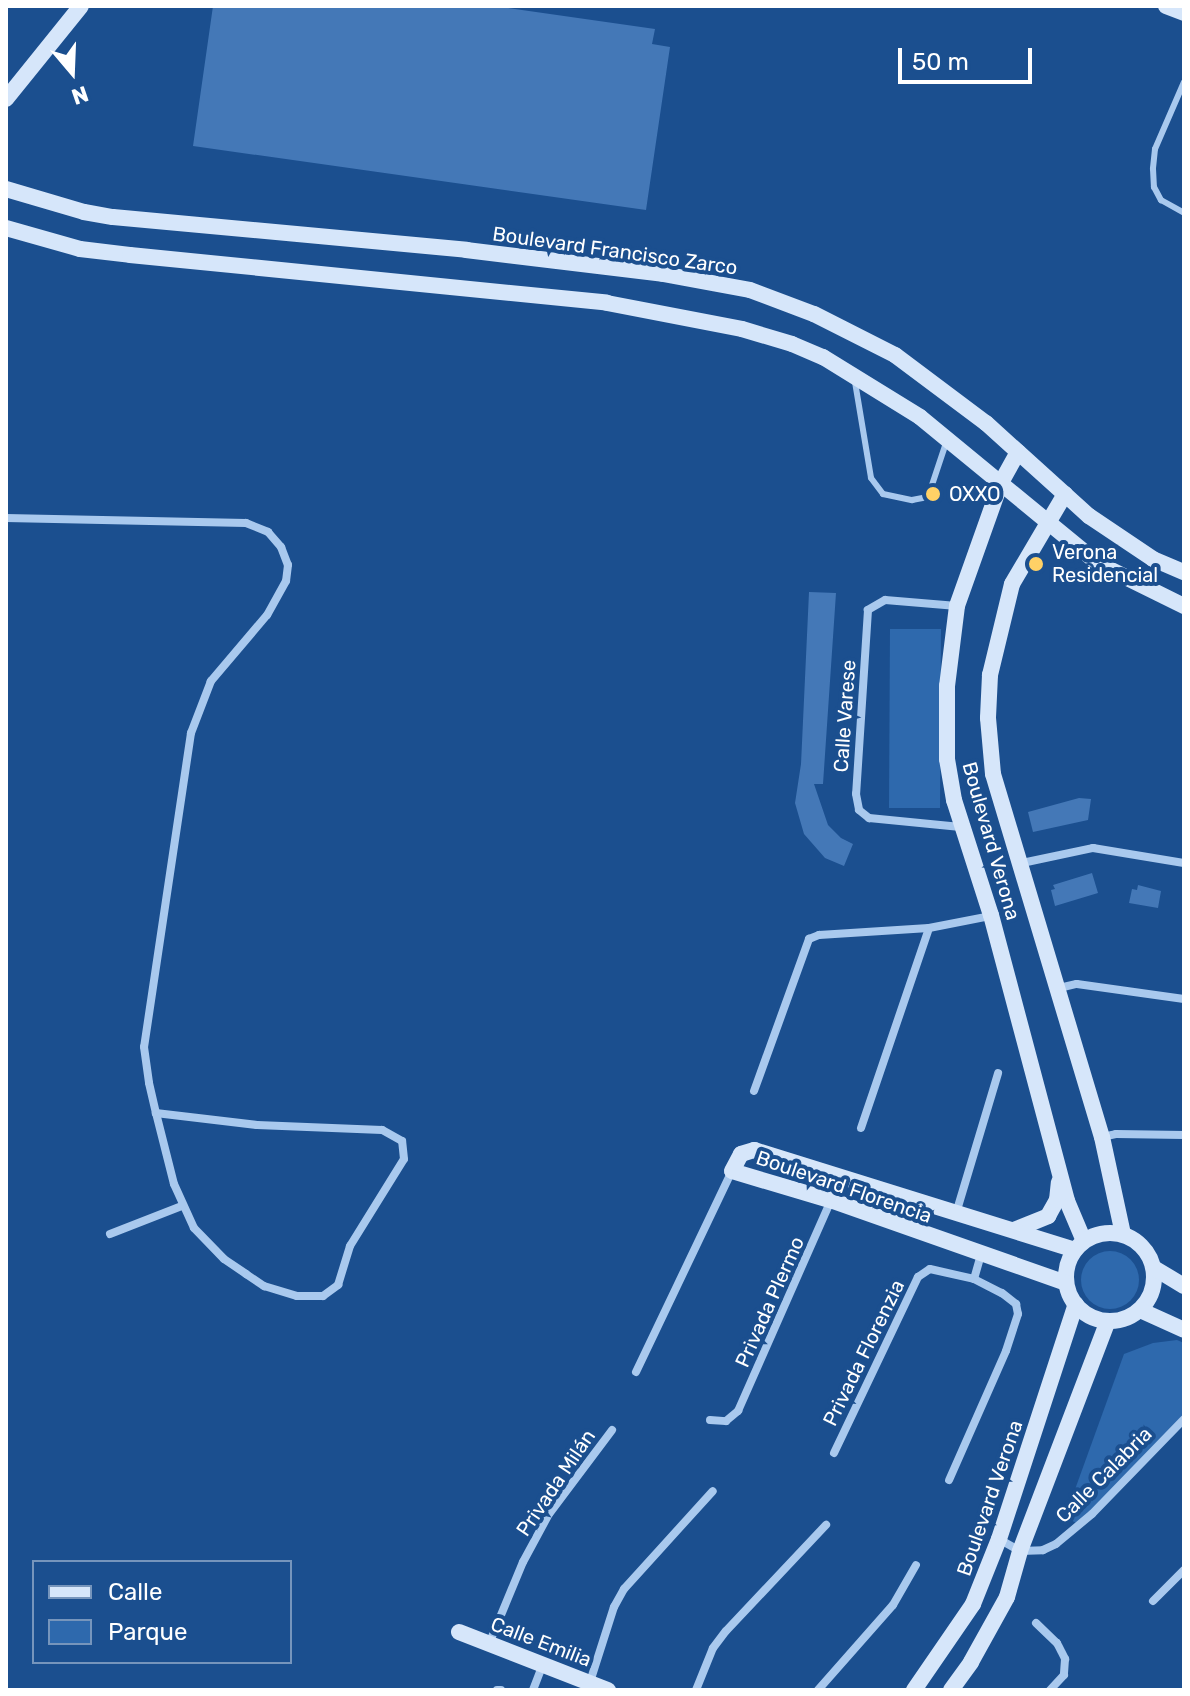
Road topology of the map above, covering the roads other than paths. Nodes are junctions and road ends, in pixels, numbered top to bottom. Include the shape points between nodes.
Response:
1 (81, 6) edge
2 (1166, 6) edge
3 (1184, 13) edge
4 (1184, 82) edge
5 (6, 99) edge
6 (6, 189) edge
7 (1184, 213) edge
8 (6, 228) edge
9 (853, 374) junction
10 (947, 438) junction
11 (1018, 452) junction
12 (1000, 485) junction
13 (1065, 494) junction
14 (6, 518) edge
15 (1047, 524) junction
16 (1184, 572) edge
17 (957, 606) junction
18 (1184, 606) edge
19 (962, 827) junction
20 (1022, 863) junction
21 (1184, 863) edge
22 (991, 915) junction
23 (929, 928) junction
24 (1059, 988) junction
25 (1184, 999) edge
26 (998, 1073) dead end
27 (754, 1091) dead end
28 (156, 1113) junction
29 (861, 1128) dead end
30 (1184, 1135) edge
31 (1102, 1137) junction
32 (732, 1171) junction
33 (842, 1176) junction
34 (1060, 1177) junction
35 (833, 1201) junction
36 (182, 1206) junction
37 (957, 1210) junction
38 (1014, 1230) junction
39 (110, 1234) dead end
40 (1123, 1234) junction
41 (1079, 1245) junction
42 (981, 1255) junction
43 (1154, 1268) junction
44 (974, 1279) junction
45 (1066, 1283) junction
46 (1184, 1286) edge
47 (1076, 1304) junction
48 (1140, 1310) junction
49 (1108, 1321) junction
50 (1184, 1330) edge
51 (636, 1372) dead end
52 (1184, 1419) edge
53 (710, 1420) dead end
54 (612, 1430) dead end
55 (834, 1453) dead end
56 (949, 1480) dead end
57 (713, 1491) dead end
58 (826, 1525) dead end
59 (999, 1539) junction
60 (1020, 1551) junction
61 (916, 1565) dead end
62 (1184, 1570) edge
63 (1153, 1601) dead end
64 (1036, 1623) dead end
65 (459, 1632) dead end
66 (489, 1644) junction
67 (542, 1666) junction
68 (590, 1682) junction
69 (533, 1690) edge
70 (608, 1690) edge
71 (696, 1690) edge
72 (818, 1690) edge
73 (914, 1690) edge
74 (951, 1690) edge
75 (1050, 1690) edge

1 - 5 street
2 - 3 street
4 - 7 lane via 1155,149 1153,169 1161,200
6 - 11 street, Boulevard Francisco Zarco via 113,217 466,250 750,290 814,314 895,355
8 - 9 street via 80,249 607,303 742,329 802,348
9 - 10 street
9 - 10 lane via 873,484 883,494 921,500 932,491
10 - 12 street
11 - 12 street, Boulevard Verona
11 - 13 street, Boulevard Francisco Zarco
12 - 15 street
12 - 17 street, Boulevard Verona
13 - 15 street, Boulevard Verona
13 - 16 street, Boulevard Francisco Zarco via 1120,539
14 - 28 street via 246,523 268,532 288,565 286,581 267,615 211,681 191,733 144,1047
15 - 18 street via 1099,564
15 - 20 street, Boulevard Verona via 1012,584 990,675 993,774
17 - 19 street, Boulevard Verona via 945,722
17 - 19 street, Calle Varese via 885,600 868,610 856,794 859,810 869,818
19 - 22 street, Boulevard Verona
20 - 21 street via 1093,848
20 - 24 street, Boulevard Verona
22 - 23 street
22 - 34 street, Boulevard Verona
23 - 27 street via 809,939
23 - 29 street
24 - 25 street via 1077,984
24 - 31 street, Boulevard Verona
26 - 37 street
28 - 36 street
28 - 36 street via 268,1126 382,1130 402,1141 405,1150 400,1170 350,1246 338,1285 323,1296 297,1296 264,1286 224,1259 194,1228
30 - 31 street
31 - 40 street, Boulevard Verona
32 - 33 street, Boulevard Florencia via 741,1154 754,1150
32 - 35 street, Boulevard Florencia
32 - 51 street
33 - 35 street, Privada Plermo
33 - 37 street, Boulevard Florencia
34 - 38 street via 1048,1216
34 - 41 street, Boulevard Verona
35 - 42 street, Boulevard Florencia
35 - 53 street, Privada Plermo via 738,1411 726,1421
36 - 39 street
37 - 38 street, Boulevard Florencia
38 - 41 street, Boulevard Florencia
40 - 41 street via 1096,1235
40 - 43 street via 1148,1252
41 - 45 street via 1069,1261
42 - 44 street
42 - 45 street, Boulevard Florencia
43 - 46 street
43 - 48 street via 1150,1298
44 - 55 street, Privada Florenzia via 930,1269 918,1277
44 - 56 street, Privada Florenzia via 1010,1297 1017,1323
45 - 47 street
47 - 49 street
47 - 59 street, Boulevard Verona
48 - 49 street
48 - 50 street
49 - 60 street
52 - 60 street, Calle Calabria via 1072,1532 1043,1550
54 - 66 street, Privada Milán via 543,1525
57 - 68 street via 624,1589
58 - 71 street via 726,1631
59 - 60 street
59 - 73 street, Boulevard Verona via 973,1604
60 - 74 street via 1007,1597
61 - 72 street via 893,1605
62 - 63 street
64 - 75 street via 1065,1659 1064,1675
65 - 66 street, Calle Emilia
66 - 67 street, Calle Emilia
67 - 68 street, Calle Emilia
67 - 69 street
68 - 70 street, Calle Emilia

